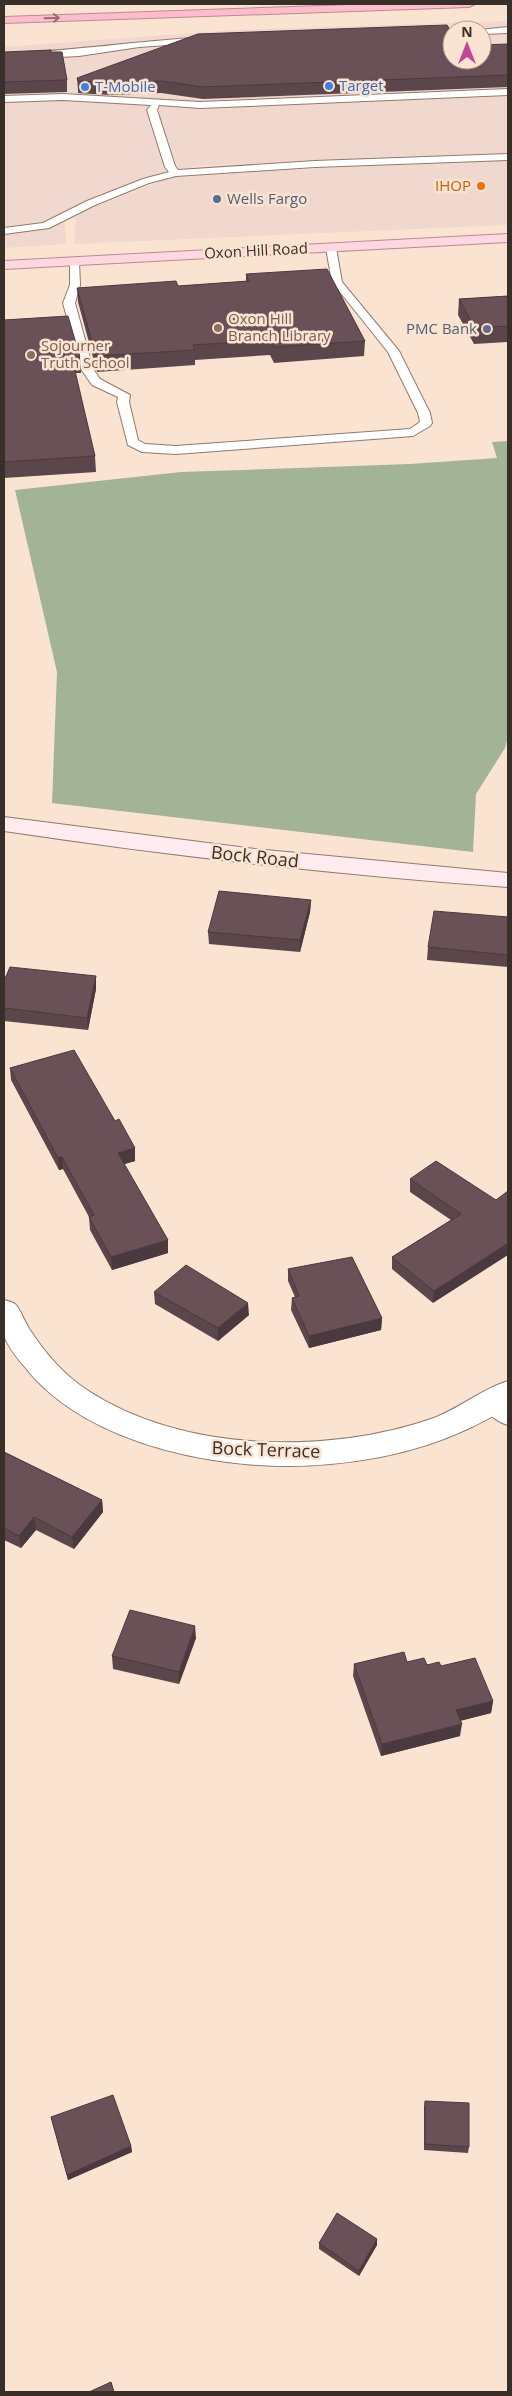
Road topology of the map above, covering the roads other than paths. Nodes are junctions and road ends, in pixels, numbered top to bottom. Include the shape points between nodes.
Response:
1 (469, 4) edge
2 (4, 20) edge
3 (508, 30) edge
4 (492, 31) edge
5 (214, 40) edge
6 (4, 57) edge
7 (508, 92) edge
8 (4, 99) edge
9 (157, 102) junction
10 (508, 157) edge
11 (176, 173) junction
12 (4, 231) edge
13 (508, 238) edge
14 (331, 248) junction
15 (74, 261) junction
16 (4, 265) edge
17 (4, 824) edge
18 (508, 880) edge
19 (4, 1311) edge
20 (502, 1404) edge

2 -> 1 highway
3 - 4 lane
5 - 6 lane
7 - 9 lane via 200,105
8 - 9 lane via 63,97
9 - 11 lane via 152,110 170,167
10 - 11 lane
11 - 12 lane via 90,203 45,226
13 - 14 main road, Oxon Hill Road
14 - 15 main road, Oxon Hill Road
14 - 15 lane via 337,282 393,351 424,413 426,423 413,432 176,450 142,448 132,442 124,395 96,382 86,369 69,303 75,285
15 - 16 main road, Oxon Hill Road
17 - 18 main road, Bock Road via 262,858
19 - 20 street, Bock Terrace via 33,1360 67,1392 123,1422 161,1438 196,1447 283,1453 368,1448 445,1426

